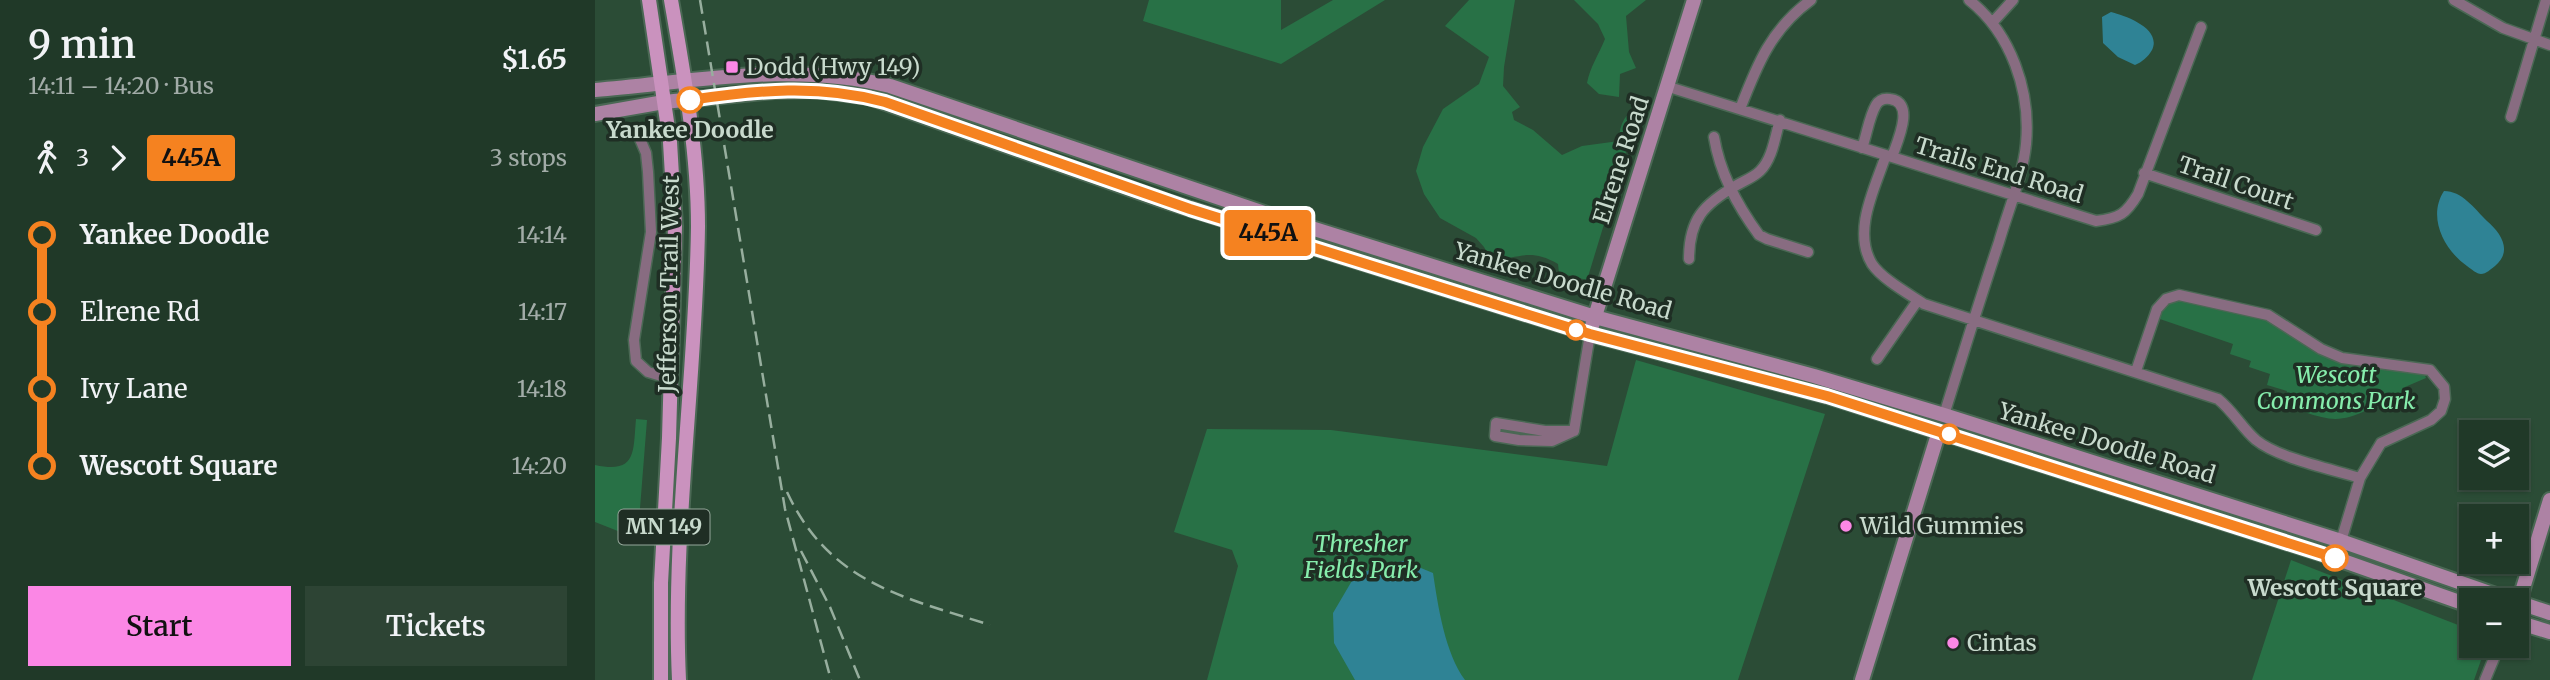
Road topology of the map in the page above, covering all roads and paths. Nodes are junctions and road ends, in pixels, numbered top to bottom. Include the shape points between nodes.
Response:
1 (649, 0) edge
2 (671, 0) edge
3 (1694, 0) edge
4 (1811, 0) edge
5 (1970, 0) edge
6 (2014, 0) edge
7 (2454, 0) edge
8 (2546, 0) edge
9 (1992, 23) junction
10 (2201, 27) dead end
11 (2535, 40) junction
12 (2550, 45) edge
13 (685, 82) junction
14 (663, 84) junction
15 (1668, 87) junction
16 (595, 90) edge
17 (687, 100) junction
18 (664, 103) junction
19 (1740, 109) junction
20 (909, 110) junction
21 (595, 114) edge
22 (2511, 117) dead end
23 (1780, 120) junction
24 (1714, 137) dead end
25 (639, 139) dead end
26 (1060, 144) junction
27 (1863, 148) junction
28 (1889, 156) junction
29 (1069, 167) junction
30 (2144, 173) junction
31 (1731, 189) junction
32 (2013, 195) junction
33 (1216, 197) junction
34 (2316, 230) dead end
35 (1808, 252) dead end
36 (1689, 259) dead end
37 (1918, 300) junction
38 (1595, 317) junction
39 (1974, 320) junction
40 (1590, 334) junction
41 (1877, 359) dead end
42 (2136, 371) junction
43 (671, 379) junction
44 (1827, 396) junction
45 (690, 401) junction
46 (1944, 415) junction
47 (1574, 431) junction
48 (1939, 431) junction
49 (2094, 463) junction
50 (2360, 478) junction
51 (2550, 500) edge
52 (2341, 541) junction
53 (2474, 588) edge
54 (2521, 588) edge
55 (2459, 602) edge
56 (2529, 607) edge
57 (2550, 613) edge
58 (2529, 626) edge
59 (2550, 632) edge
60 (2494, 658) edge
61 (661, 680) edge
62 (679, 680) edge
63 (1862, 680) edge
64 (2485, 680) edge

1 - 14 main road, Jefferson Trail West / MN 149
2 - 13 main road, Jefferson Trail West / MN 149
3 - 15 main road, Elrene Road
4 - 19 street via 1787,20 1759,59
5 - 9 street
6 - 9 street
7 - 11 street
8 - 11 street
9 - 32 street via 2009,49 2024,95 2026,144
10 - 30 street, Trails End Road
11 - 12 street
11 - 22 street
13 - 14 main road, Yankee Doodle Road
13 - 17 main road, Jefferson Trail West / MN 149
13 - 26 main road, Yankee Doodle Road via 799,72 855,78 908,91
14 - 16 main road, Yankee Doodle Road
14 - 18 main road, Jefferson Trail West / MN 149
15 - 19 street, Trails End Road
15 - 38 main road, Elrene Road
17 - 18 main road, Yankee Doodle Road
17 - 20 main road, Yankee Doodle Road via 817,90 869,97
17 - 45 main road, Jefferson Trail West / MN 149 via 698,226
18 - 21 main road, Yankee Doodle Road
18 - 43 main road, Jefferson Trail West / MN 149 via 675,215
19 - 23 street, Trails End Road
20 - 26 main road via 916,108 1048,150 1057,150
20 - 29 main road, Yankee Doodle Road
23 - 27 street, Trails End Road
23 - 31 street via 1760,171
24 - 31 street
25 - 43 street via 646,153 651,232 634,341 636,360 648,372
26 - 33 main road, Yankee Doodle Road
27 - 28 street, Trails End Road
27 - 28 street via 1879,101 1896,100 1904,117
28 - 32 street, Trails End Road
28 - 37 street via 1867,213 1863,243 1873,266
29 - 33 main road via 1074,161 1087,162 1211,202
29 - 40 main road, Yankee Doodle Road
30 - 32 street, Trails End Road via 2129,209 2115,218 2097,221
30 - 34 street, Trail Court
31 - 35 street via 1759,235
31 - 36 street via 1706,205 1696,221
32 - 39 street
33 - 38 main road, Yankee Doodle Road
37 - 39 street
37 - 41 street
38 - 40 main road, Elrene Road
38 - 46 main road, Yankee Doodle Road
39 - 42 street
39 - 46 street
40 - 44 main road, Yankee Doodle Road
40 - 47 street
42 - 50 street via 2218,399 2269,449
42 - 50 street via 2157,309 2166,299 2179,295 2268,316 2342,358 2430,370 2444,387 2441,411 2381,443
43 - 45 main road via 681,397
43 - 61 main road, Jefferson Trail West / MN 149 via 660,593
44 - 46 main road via 1928,419
44 - 48 main road, Yankee Doodle Road
45 - 62 main road, Jefferson Trail West / MN 149 via 677,626
46 - 49 main road, Yankee Doodle Road
47 - 47 street via 1496,422 1495,436 1552,441
48 - 49 main road via 1961,429 2060,458
48 - 55 main road, Yankee Doodle Road
48 - 63 main road
49 - 52 main road, Yankee Doodle Road
50 - 52 street
51 - 54 main road
52 - 53 main road, Yankee Doodle Road
56 - 57 main road, Yankee Doodle Road
58 - 59 main road
60 - 64 street

